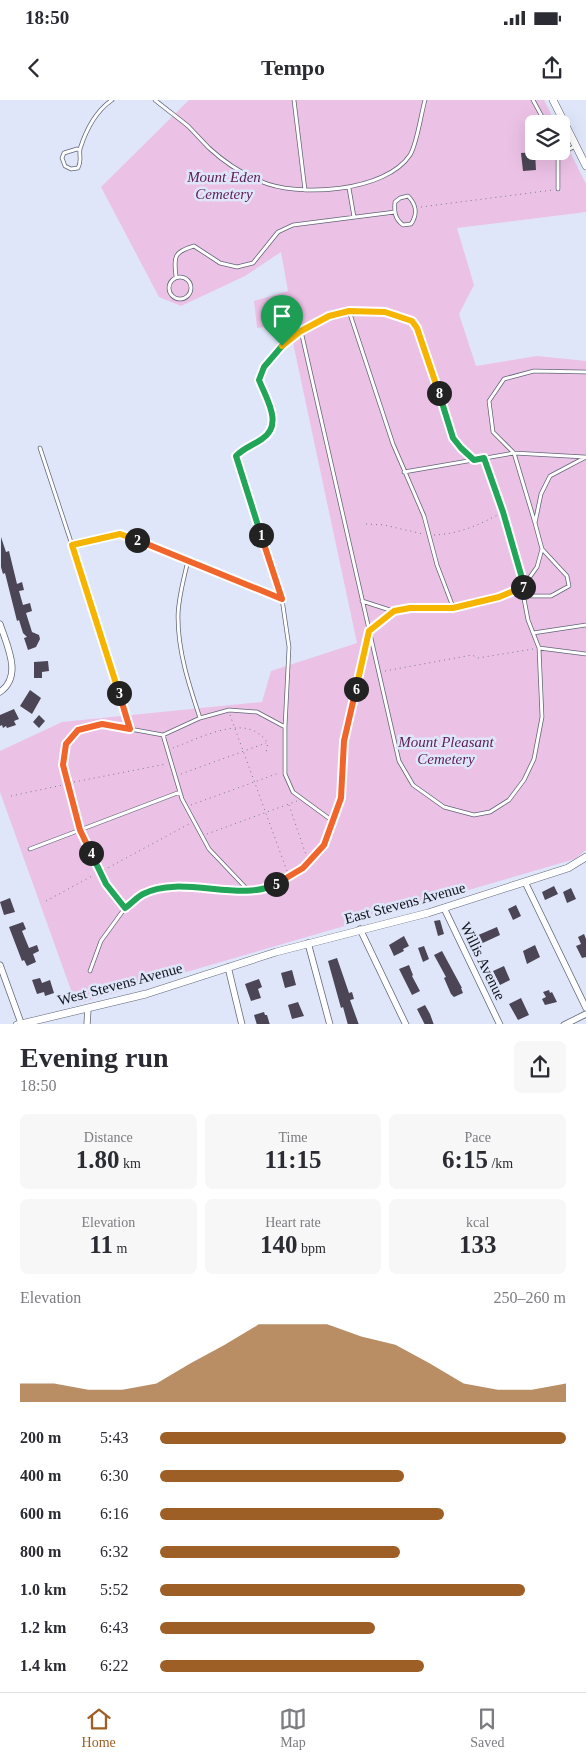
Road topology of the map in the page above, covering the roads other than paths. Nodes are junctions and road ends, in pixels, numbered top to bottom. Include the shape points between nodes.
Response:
1 (112, 100) edge
2 (154, 100) edge
3 (294, 100) edge
4 (425, 100) edge
5 (533, 100) edge
6 (553, 100) edge
7 (541, 115) edge
8 (576, 146) junction
9 (570, 149) edge
10 (80, 150) junction
11 (560, 160) edge
12 (586, 166) edge
13 (349, 188) junction
14 (558, 189) road end
15 (305, 190) junction
16 (394, 212) junction
17 (354, 217) junction
18 (176, 277) junction
19 (349, 311) junction
20 (301, 331) junction
21 (586, 372) edge
22 (40, 448) dead end
23 (514, 453) junction
24 (474, 460) junction
25 (404, 472) junction
26 (536, 524) junction
27 (72, 545) junction
28 (542, 549) junction
29 (188, 560) junction
30 (523, 587) junction
31 (282, 599) junction
32 (362, 601) junction
33 (453, 608) junction
34 (394, 611) junction
35 (0, 624) edge
36 (586, 625) edge
37 (369, 631) junction
38 (534, 634) junction
39 (539, 648) junction
40 (586, 654) edge
41 (0, 692) edge
42 (200, 718) junction
43 (285, 727) junction
44 (130, 729) junction
45 (163, 735) junction
46 (180, 792) junction
47 (334, 822) junction
48 (80, 830) junction
49 (30, 848) dead end
50 (586, 857) edge
51 (525, 882) junction
52 (248, 890) junction
53 (125, 908) junction
54 (444, 908) junction
55 (360, 930) junction
56 (308, 943) junction
57 (0, 965) edge
58 (228, 967) junction
59 (90, 971) dead end
60 (88, 1008) junction
61 (586, 1008) edge
62 (586, 1014) edge
63 (19, 1024) edge
64 (87, 1024) edge
65 (242, 1024) edge
66 (330, 1024) edge
67 (406, 1024) edge
68 (500, 1024) edge
69 (564, 1024) edge

1 - 10 lane via 96,114
2 - 15 lane via 226,161 260,181
3 - 15 lane
4 - 13 lane via 410,156 384,176
5 - 7 lane
6 - 8 street
8 - 9 lane
8 - 12 street
10 - 10 lane via 78,168 65,166 64,153
11 - 14 lane
13 - 15 lane
13 - 17 lane
16 - 16 lane via 395,202 408,196 415,207 415,218 411,224 403,225 397,221
16 - 17 lane
17 - 18 lane via 293,225 278,232 253,263 237,267 220,263 194,246 181,250 174,260
18 - 18 lane via 184,278 190,284 190,291 184,298 175,298 169,292 170,282
19 - 20 lane via 329,316
19 - 24 lane via 385,312 412,321 453,438
19 - 25 lane
20 - 31 lane via 273,355 259,380 273,421 271,432 236,456
20 - 32 lane
21 - 23 lane via 534,371 504,379 489,401 493,432
22 - 27 lane
23 - 24 lane
23 - 26 lane
23 - 26 lane via 586,457 550,476 541,494
24 - 25 lane
25 - 33 lane via 424,516
26 - 28 lane
27 - 29 lane via 120,534
27 - 44 lane
28 - 30 lane via 536,567
28 - 30 lane via 567,576 569,586 551,596 531,596
29 - 31 lane
29 - 42 lane via 180,594 178,626 181,652
30 - 33 lane via 499,597
30 - 38 lane via 528,620
31 - 43 lane via 289,647
32 - 34 lane
32 - 37 lane
33 - 34 lane
34 - 37 lane
35 - 41 street via 13,672 10,682
36 - 38 lane
37 - 39 lane via 399,761 413,785 444,807 474,815 490,812 509,800 534,759 542,717
37 - 47 lane via 344,741 341,798
38 - 39 lane
39 - 40 lane
42 - 43 lane via 229,710 257,712
42 - 45 lane
43 - 47 lane via 284,771 293,792
44 - 45 lane
44 - 48 lane via 102,724 78,730 66,744 63,765
45 - 46 lane
46 - 48 lane
46 - 52 lane via 209,849
47 - 52 lane via 324,845 303,868 269,887
48 - 49 lane
48 - 53 lane via 106,884
50 - 51 street, East Stevens Avenue via 568,868
51 - 54 street, East Stevens Avenue
51 - 61 street
52 - 53 lane via 168,886 143,894
53 - 59 lane via 102,941
54 - 55 street, East Stevens Avenue
54 - 68 street, Willis Avenue
55 - 56 street, East Stevens Avenue
55 - 67 street
56 - 58 street, East Stevens Avenue
56 - 66 street
57 - 63 street
58 - 60 street, West Stevens Avenue via 146,994
58 - 65 street
60 - 63 street, West Stevens Avenue
60 - 64 street
62 - 69 street

